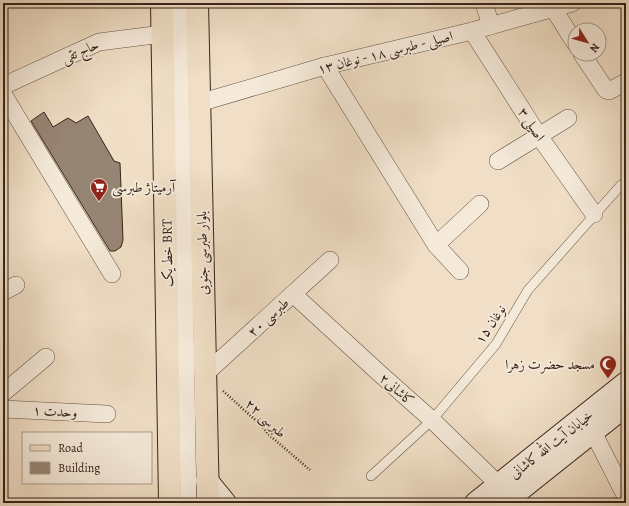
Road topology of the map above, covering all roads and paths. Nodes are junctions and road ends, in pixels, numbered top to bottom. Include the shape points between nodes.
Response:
1 (162, 3) edge
2 (176, 3) edge
3 (184, 3) edge
4 (197, 3) edge
5 (484, 3) edge
6 (572, 3) edge
7 (553, 8) junction
8 (491, 26) junction
9 (567, 30) edge
10 (472, 31) junction
11 (162, 34) junction
12 (587, 62) edge
13 (325, 66) junction
14 (626, 82) edge
15 (3, 86) edge
16 (3, 94) edge
17 (198, 103) junction
18 (568, 118) dead end
19 (539, 136) junction
20 (498, 161) dead end
21 (626, 184) edge
22 (480, 204) dead end
23 (594, 214) junction
24 (436, 245) junction
25 (330, 260) dead end
26 (460, 271) dead end
27 (112, 274) dead end
28 (293, 294) junction
29 (46, 357) dead end
30 (205, 381) junction
31 (626, 383) edge
32 (3, 393) edge
33 (626, 405) edge
34 (3, 409) edge
35 (107, 414) dead end
36 (432, 420) junction
37 (593, 432) junction
38 (310, 470) dead end
39 (371, 476) dead end
40 (207, 481) junction
41 (501, 494) edge
42 (626, 497) edge
43 (170, 503) edge
44 (185, 503) edge
45 (192, 503) edge
46 (208, 503) edge
47 (225, 503) edge
48 (476, 503) edge

1 - 11 main road
2 - 44 lane, خط یک BRT
3 - 45 lane, خط یک BRT
4 - 17 main road, بلوار طبرسی جنوبی
5 - 8 street
6 - 7 street, اصیلی - طبرسی ۱۸ - نوغان ۱۳
7 - 8 street, اصیلی - طبرسی ۱۸ - نوغان ۱۳
7 - 9 street
8 - 10 street, اصیلی - طبرسی ۱۸ - نوغان ۱۳
10 - 13 street, اصیلی - طبرسی ۱۸ - نوغان ۱۳
10 - 19 street, اصیلی ۳
11 - 15 street, حاج تقی via 100,42
11 - 43 main road
12 - 14 street via 606,90 609,91
13 - 17 street, اصیلی - طبرسی ۱۸ - نوغان ۱۳
13 - 24 street
16 - 27 street
17 - 30 main road, بلوار طبرسی جنوبی
18 - 19 street
19 - 20 street
19 - 23 street, اصیلی ۳
21 - 23 lane, نوغان ۱۵ via 621,185
22 - 24 street
23 - 36 lane, نوغان ۱۵ via 528,290 496,344
24 - 26 street
25 - 28 street, طبرسی ۲۰
28 - 30 street, طبرسی ۲۰
28 - 36 street, کاشانی۲
29 - 32 street
30 - 38 path, طبرسی ۲۲ via 223,392
30 - 40 main road, بلوار طبرسی جنوبی
31 - 41 main road, خیابان آیت الله کاشانی
33 - 37 main road, خیابان آیت الله کاشانی
34 - 35 street, وحدت ۱
36 - 39 lane, نوغان ۱۵
36 - 41 street, کاشانی۲
37 - 41 main road, خیابان آیت الله کاشانی
37 - 42 street
40 - 46 main road, بلوار طبرسی جنوبی
40 - 47 main road
41 - 48 main road, خیابان آیت الله کاشانی

